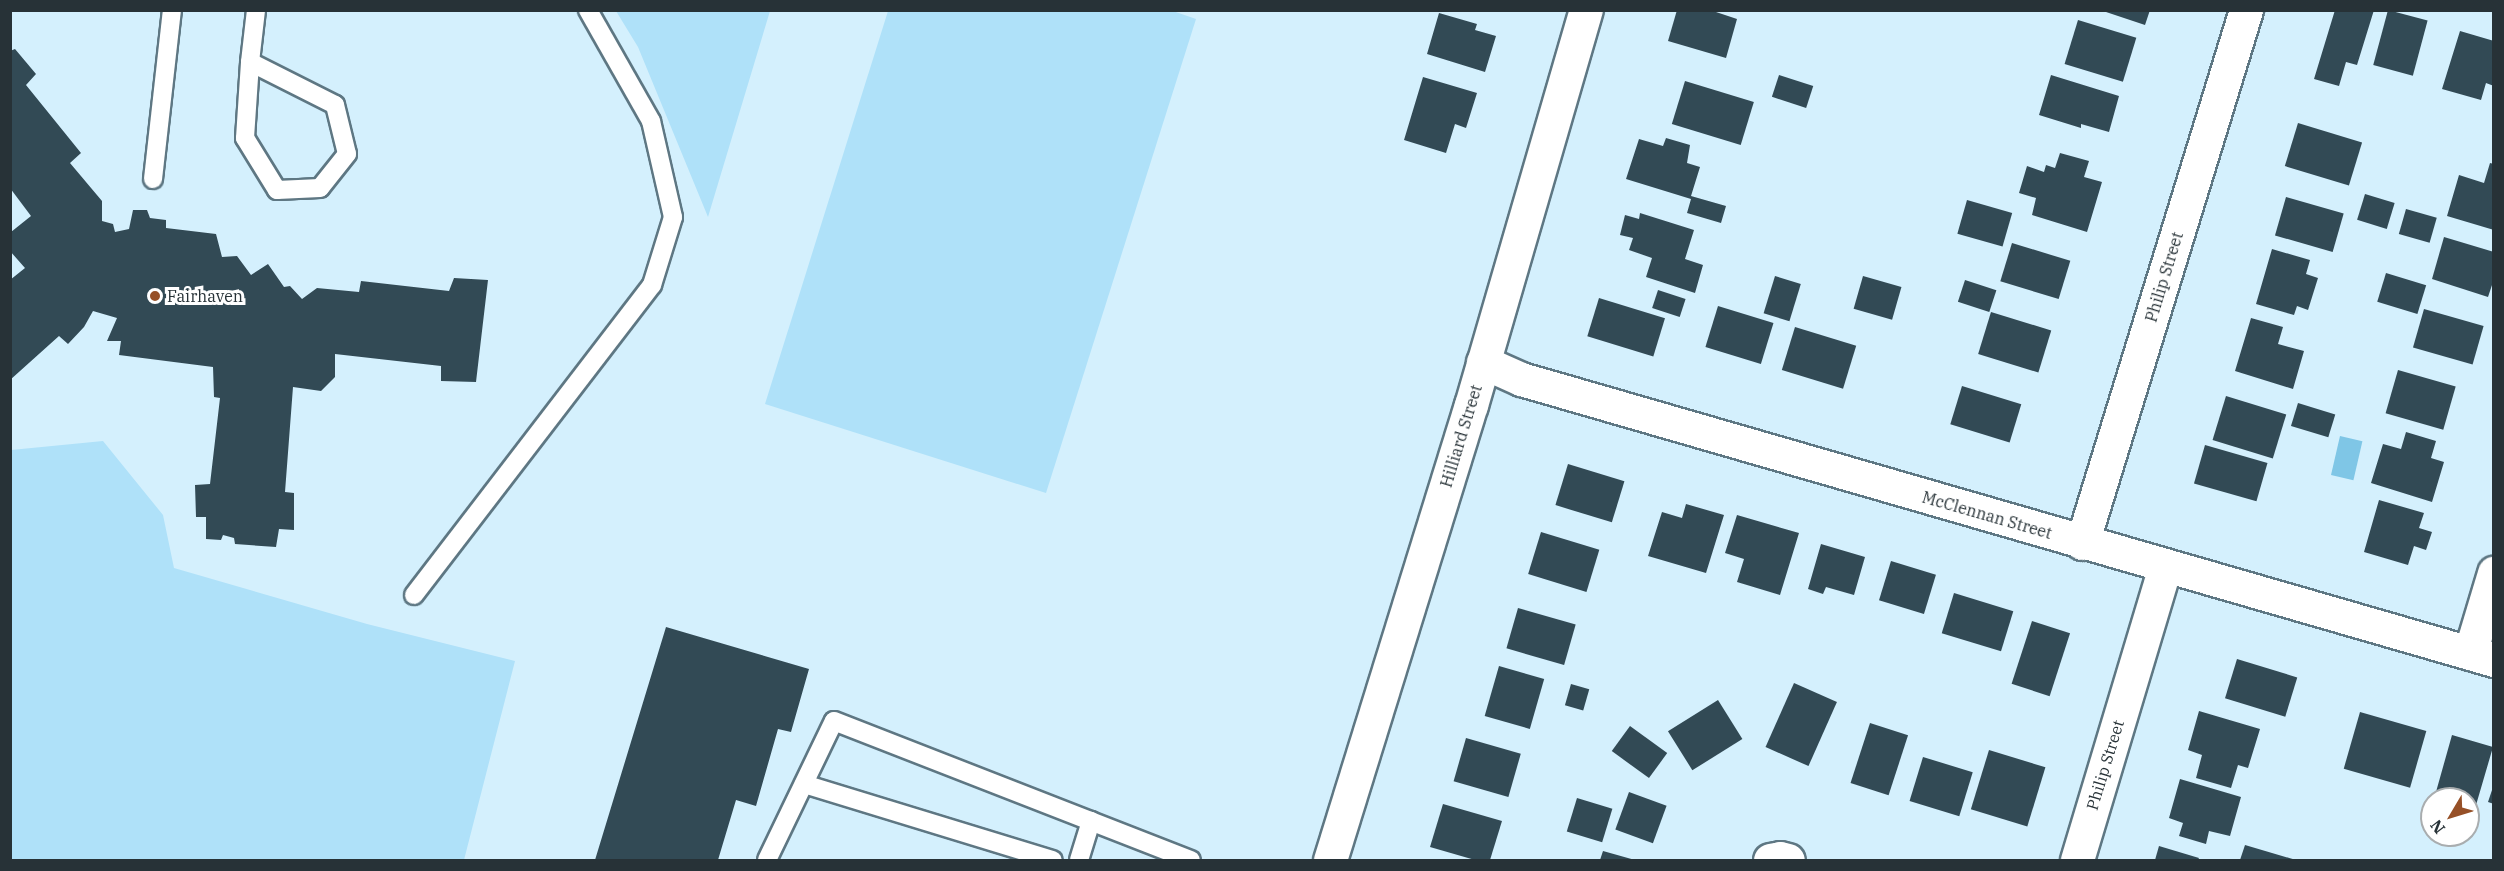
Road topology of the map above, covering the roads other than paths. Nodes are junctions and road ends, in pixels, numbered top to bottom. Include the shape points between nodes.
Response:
1 (172, 10) edge
2 (256, 10) edge
3 (588, 10) edge
4 (1586, 10) edge
5 (2246, 10) edge
6 (250, 62) junction
7 (153, 178) dead end
8 (1483, 362) junction
9 (2082, 543) junction
10 (2165, 567) junction
11 (2493, 573) edge
12 (414, 595) dead end
13 (2482, 657) edge
14 (804, 784) junction
15 (1091, 821) junction
16 (767, 861) edge
17 (1053, 861) edge
18 (1079, 861) edge
19 (1191, 861) edge
20 (1330, 861) edge
21 (1770, 861) edge
22 (1788, 861) edge
23 (2077, 861) edge

1 - 7 lane
2 - 6 lane
3 - 12 lane via 651,121 674,217 652,285
4 - 8 street, Hilliard Street
5 - 9 street, Philip Street
6 - 6 lane via 245,138 277,190 320,188 347,154 335,105
8 - 9 street, McClennan Street via 1521,379
8 - 20 street, Hilliard Street
9 - 10 street, McClennan Street
10 - 13 street, McClennan Street
10 - 23 street, Philip Street
11 - 13 street
14 - 15 lane via 834,721
14 - 16 lane
14 - 17 lane
15 - 18 lane
15 - 19 lane
21 - 22 street

